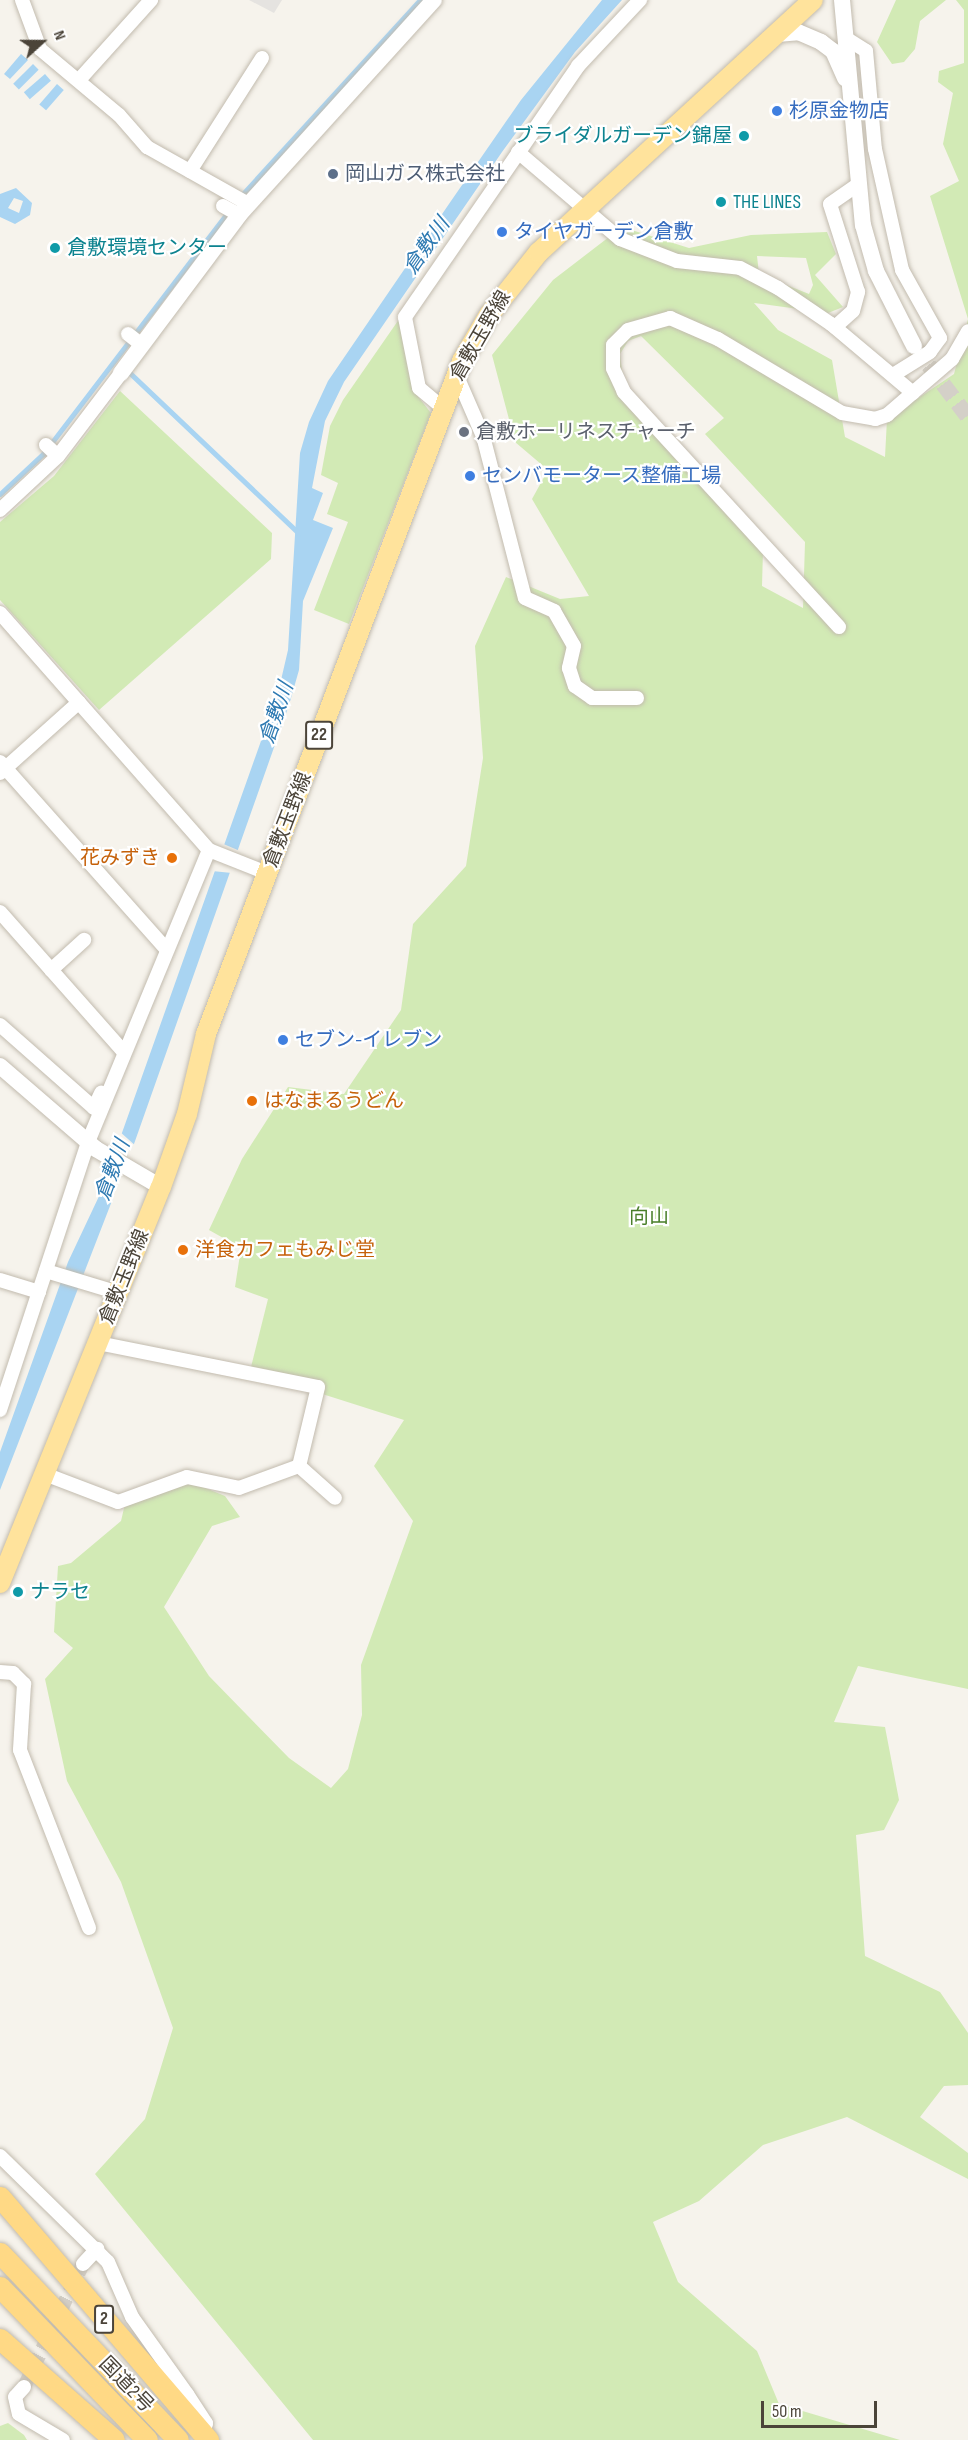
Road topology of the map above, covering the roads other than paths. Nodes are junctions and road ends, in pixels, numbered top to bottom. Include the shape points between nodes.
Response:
1 (22, 0) edge
2 (151, 0) edge
3 (434, 0) edge
4 (640, 0) edge
5 (813, 0) edge
6 (842, 0) edge
7 (777, 34) junction
8 (848, 39) junction
9 (262, 58) dead end
10 (79, 81) junction
11 (850, 93) junction
12 (518, 152) junction
13 (190, 171) junction
14 (856, 186) junction
15 (235, 206) junction
16 (585, 207) junction
17 (835, 327) junction
18 (968, 331) edge
19 (914, 346) tunnel mouth
20 (125, 367) joint
21 (456, 374) junction
22 (893, 375) junction
23 (913, 393) junction
24 (443, 408) junction
25 (0, 510) edge
26 (0, 613) edge
27 (839, 627) dead end
28 (637, 698) dead end
29 (79, 702) junction
30 (2, 768) edge
31 (211, 851) junction
32 (267, 873) junction
33 (0, 912) edge
34 (84, 940) dead end
35 (167, 950) junction
36 (51, 970) junction
37 (0, 1025) edge
38 (124, 1052) junction
39 (0, 1066) edge
40 (109, 1093) junction
41 (92, 1146) junction
42 (161, 1187) junction
43 (50, 1272) junction
44 (0, 1280) edge
45 (39, 1292) junction
46 (119, 1293) junction
47 (98, 1343) junction
48 (0, 1409) edge
49 (299, 1466) junction
50 (42, 1473) junction
51 (335, 1498) dead end
52 (0, 1583) edge
53 (0, 1672) edge
54 (89, 1928) dead end
55 (0, 2156) edge
56 (0, 2197) edge
57 (97, 2248) junction
58 (0, 2253) edge
59 (83, 2264) tunnel mouth
60 (0, 2287) edge
61 (0, 2338) edge
62 (24, 2387) tunnel mouth
63 (205, 2437) edge
64 (63, 2440) edge
65 (114, 2440) edge
66 (147, 2440) edge
67 (178, 2440) edge

1 - 10 street via 40,49
2 - 10 street
3 - 15 street
4 - 12 street via 578,66
5 - 7 main road, 倉敷玉野線 / 22
6 - 8 street
7 - 11 street via 810,36 832,51
7 - 16 main road, 倉敷玉野線 / 22
8 - 11 street
8 - 22 street via 866,51 875,149 902,270 940,338 930,351
9 - 13 street
10 - 13 street via 147,147
11 - 14 street
12 - 16 street
12 - 24 street via 405,317 419,388
13 - 15 street
14 - 17 street via 830,204 858,292 853,311
14 - 19 street via 876,270
15 - 20 street via 134,339
16 - 17 street via 620,239 644,252 740,268
16 - 21 main road, 倉敷玉野線 / 22 via 512,282
17 - 22 street
18 - 23 street via 952,359
20 - 25 street
21 - 24 main road, 倉敷玉野線 / 22
21 - 28 street via 483,436 525,598 554,611 574,646 569,668 575,686 592,698
22 - 23 street
23 - 27 street via 888,415 858,419 718,339 670,318 628,330 613,345 613,368 624,392
24 - 32 main road, 倉敷玉野線 / 22
26 - 29 street
29 - 30 street
29 - 31 street
30 - 35 street
31 - 32 street
31 - 35 street
32 - 42 main road, 倉敷玉野線 / 22 via 206,1034 187,1114
33 - 36 street
34 - 36 street
35 - 38 street
36 - 38 street
37 - 40 street via 94,1108 103,1089
38 - 40 street
39 - 41 street
40 - 41 street
41 - 42 street via 140,1179
41 - 43 street
42 - 46 main road, 倉敷玉野線 / 22
43 - 45 street
43 - 46 street
44 - 45 street
45 - 48 street
46 - 47 main road, 倉敷玉野線 / 22
47 - 49 street via 318,1387
47 - 50 main road, 倉敷玉野線 / 22
49 - 50 street via 239,1488 187,1477 118,1502
49 - 51 street
50 - 52 main road, 倉敷玉野線 / 22
53 - 54 street via 13,1673 24,1684 20,1750
55 - 57 street
56 - 63 highway, 2
57 - 59 street
57 - 63 street via 132,2317 206,2423
58 - 67 highway, 国道2号 / 2
60 - 66 highway, 国道2号
61 - 65 highway
62 - 64 street via 15,2397 19,2414

